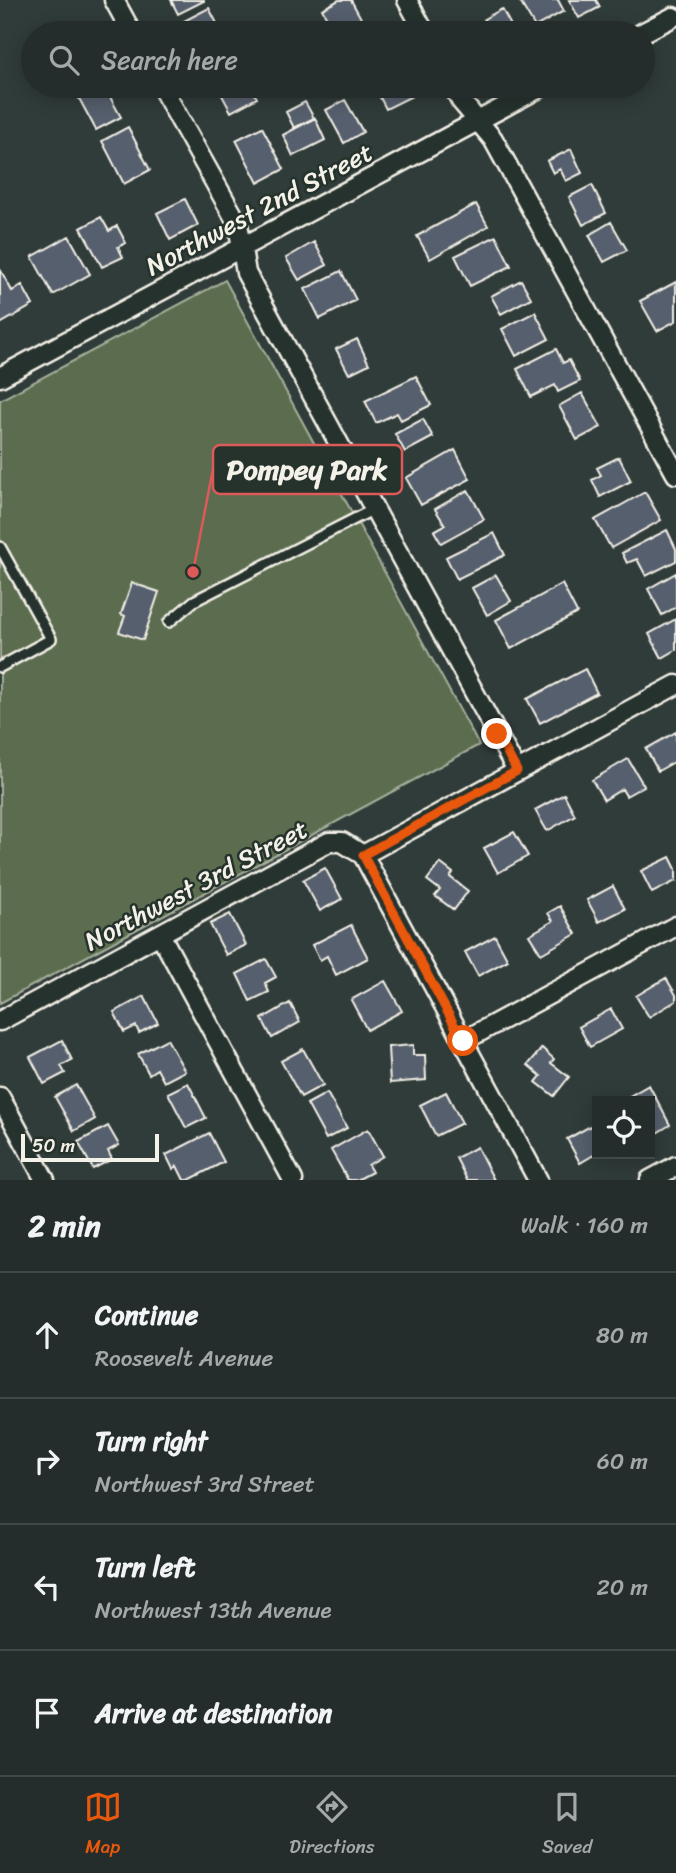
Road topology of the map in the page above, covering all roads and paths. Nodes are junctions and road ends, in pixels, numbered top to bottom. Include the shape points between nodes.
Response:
1 (114, 0) edge
2 (407, 0) edge
3 (673, 17) dead end
4 (125, 21) edge
5 (418, 21) edge
6 (655, 26) edge
7 (168, 98) edge
8 (459, 98) edge
9 (520, 98) edge
10 (477, 121) junction
11 (242, 249) junction
12 (0, 377) edge
13 (676, 474) edge
14 (374, 509) junction
15 (0, 547) edge
16 (169, 622) dead end
17 (0, 667) edge
18 (676, 685) edge
19 (517, 771) junction
20 (363, 855) junction
21 (676, 926) edge
22 (160, 934) junction
23 (0, 1021) edge
24 (463, 1041) junction
25 (0, 1097) edge
26 (676, 1166) edge
27 (45, 1180) edge
28 (293, 1180) edge
29 (538, 1180) edge
30 (650, 1180) edge

1 - 4 street
2 - 5 street
3 - 6 street
7 - 11 street via 238,224
8 - 10 street
9 - 10 street, Northwest 2nd Street
10 - 11 street, Northwest 2nd Street
10 - 13 street via 493,139
11 - 12 street, Northwest 2nd Street
11 - 14 street via 246,273
14 - 16 lane via 194,601
14 - 19 street
15 - 17 lane via 51,639
18 - 19 street
19 - 20 street
20 - 22 street, Northwest 3rd Street via 342,842 329,842
20 - 24 street
21 - 24 street
22 - 23 street, Northwest 3rd Street
22 - 28 street
24 - 29 street
25 - 27 street
26 - 30 street

